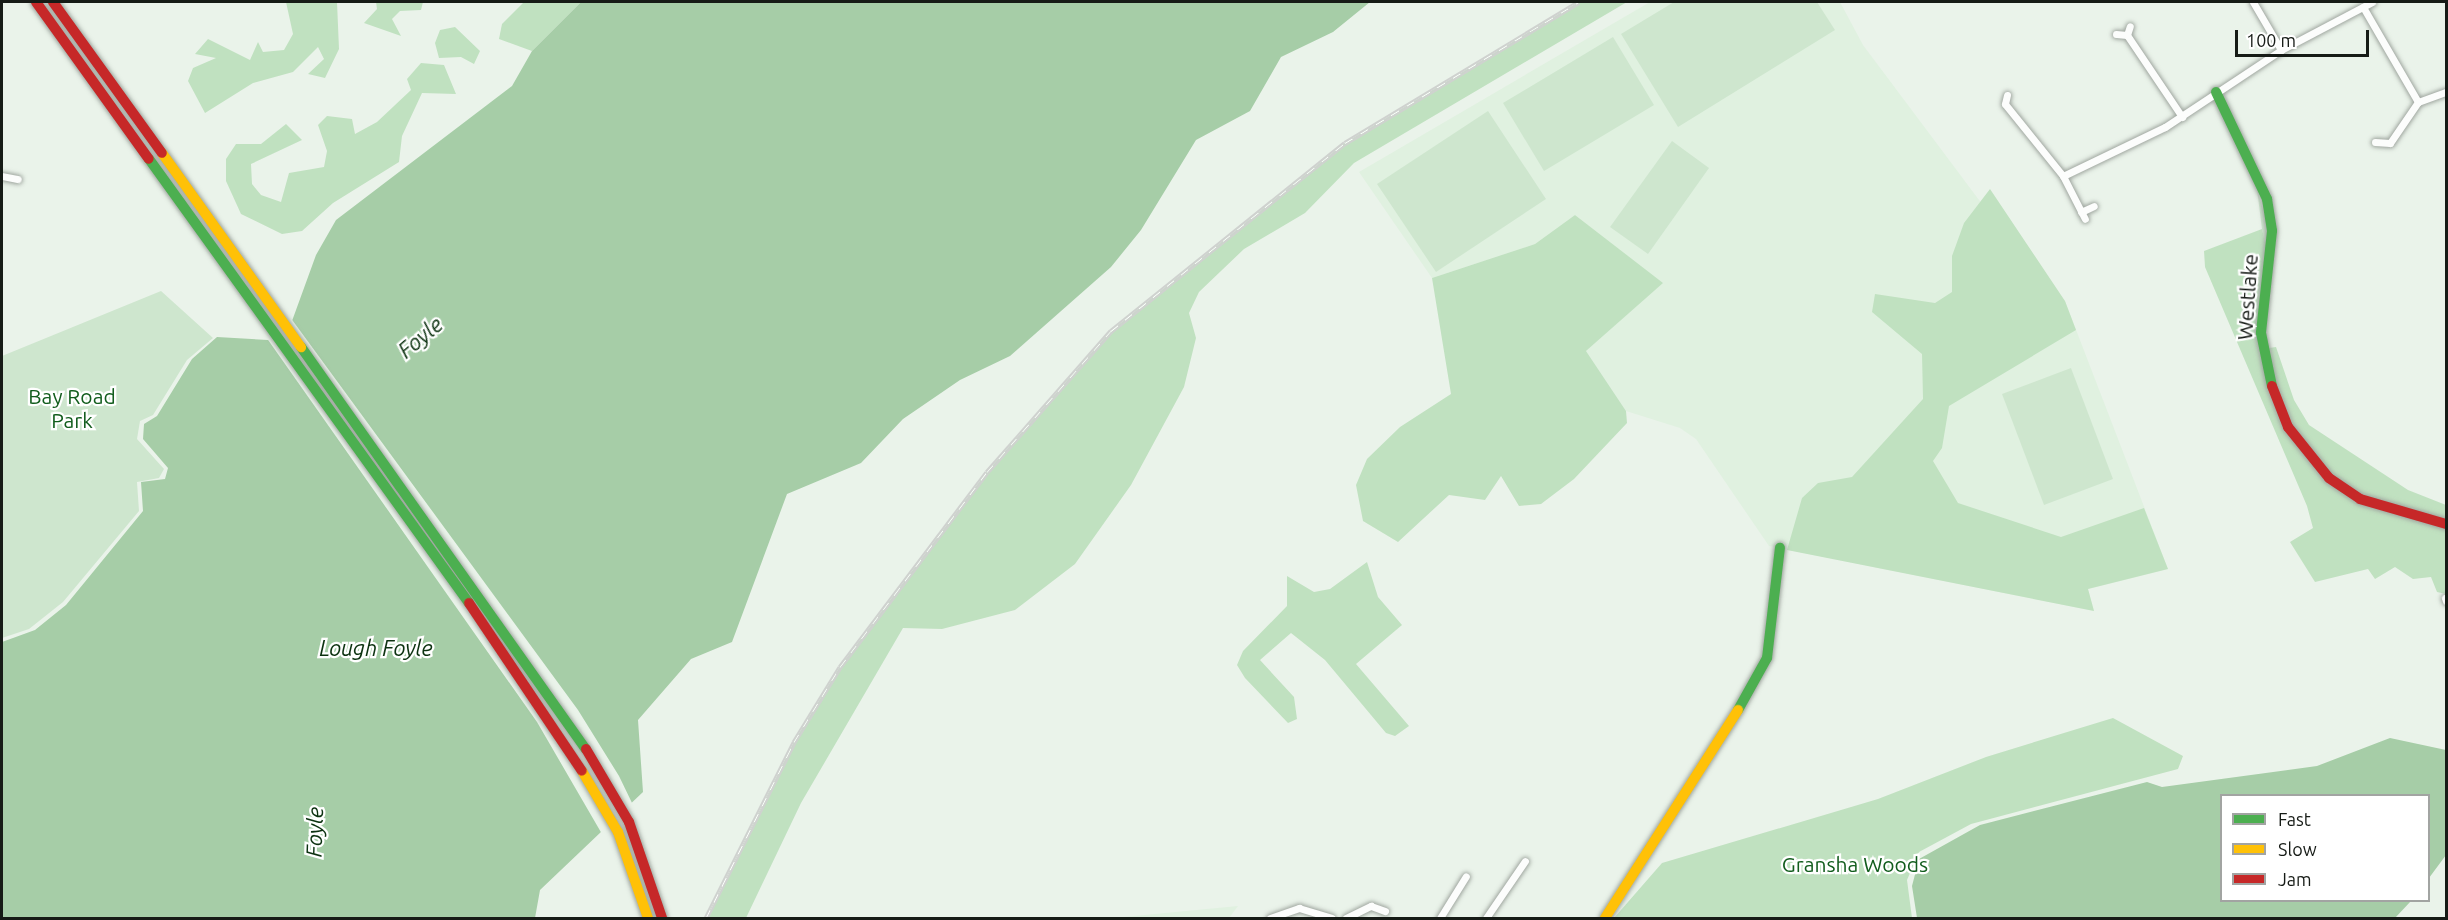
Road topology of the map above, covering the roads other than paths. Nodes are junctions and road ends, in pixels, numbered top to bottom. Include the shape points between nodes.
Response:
1 (36, 2) edge
2 (53, 2) edge
3 (2253, 2) edge
4 (2372, 2) edge
5 (2363, 7) junction
6 (2130, 27) dead end
7 (2116, 34) dead end
8 (2127, 35) junction
9 (2281, 50) junction
10 (2216, 92) junction
11 (2446, 92) edge
12 (2007, 95) dead end
13 (2418, 102) junction
14 (2005, 104) junction
15 (1995, 105) dead end
16 (2182, 117) junction
17 (2375, 142) dead end
18 (2063, 176) junction
19 (2, 177) edge
20 (18, 179) dead end
21 (2094, 206) dead end
22 (2446, 524) edge
23 (1780, 548) dead end
24 (1525, 861) dead end
25 (1466, 876) dead end
26 (1386, 911) dead end
27 (648, 918) edge
28 (662, 918) edge
29 (1270, 918) edge
30 (1331, 918) edge
31 (1346, 918) edge
32 (1440, 918) edge
33 (1486, 918) edge
34 (1605, 918) edge

1 - 27 main road via 589,775 633,866
2 - 28 main road via 568,718 629,822
3 - 9 street
4 - 5 street
5 - 9 street
5 - 13 street
6 - 8 street
7 - 8 street
8 - 16 street
9 - 10 street
10 - 16 street
10 - 22 main road, Westlake via 2267,199 2272,231 2261,333 2271,383 2288,427 2330,478 2360,499
11 - 13 street
12 - 14 street
13 - 17 street via 2390,143
14 - 15 street
14 - 18 street
16 - 18 street
18 - 21 street via 2083,215
19 - 20 street
23 - 34 main road via 1767,658 1759,677
24 - 33 street
25 - 32 street
26 - 31 street via 1371,906
29 - 30 street via 1299,908

